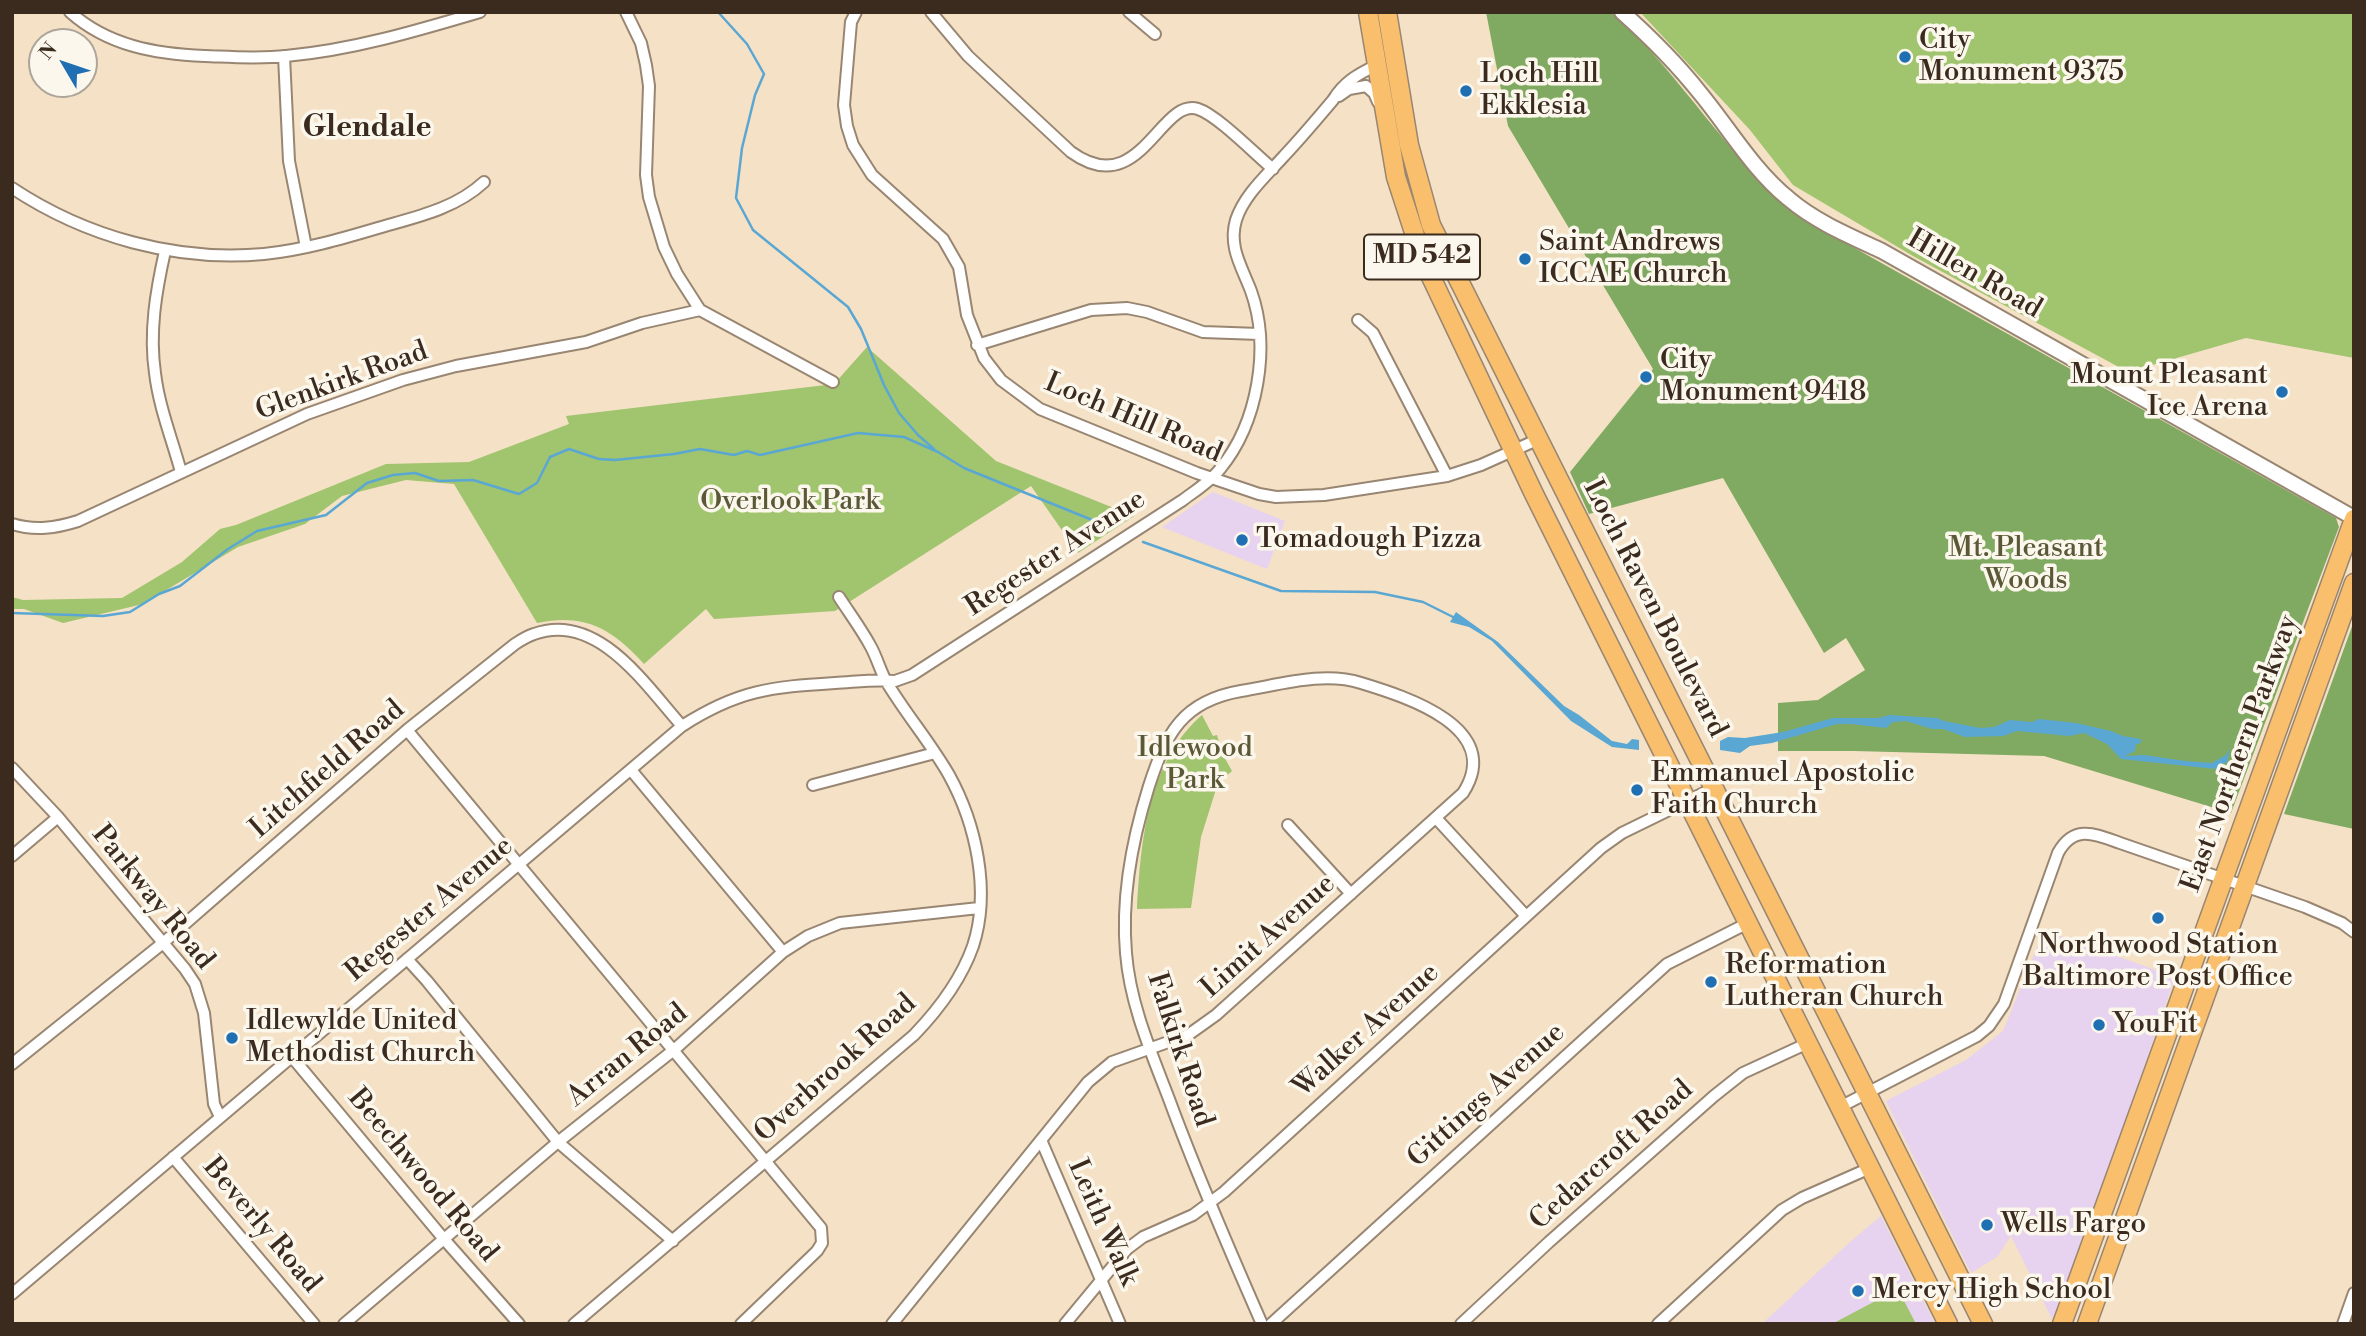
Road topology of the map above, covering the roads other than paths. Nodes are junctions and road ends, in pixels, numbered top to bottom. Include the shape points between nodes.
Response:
1 (70, 12) edge
2 (480, 12) edge
3 (626, 12) edge
4 (856, 12) edge
5 (931, 12) edge
6 (1129, 12) edge
7 (1368, 12) edge
8 (1387, 12) edge
9 (1394, 12) edge
10 (1622, 12) edge
11 (1155, 34) dead end
12 (284, 56) junction
13 (1385, 62) junction
14 (1333, 100) junction
15 (1385, 116) junction
16 (1273, 169) junction
17 (484, 182) dead end
18 (12, 188) edge
19 (306, 247) junction
20 (165, 251) junction
21 (700, 310) junction
22 (1357, 320) dead end
23 (1259, 334) junction
24 (977, 345) junction
25 (1506, 374) junction
26 (832, 382) dead end
27 (1484, 390) junction
28 (1539, 439) junction
29 (1513, 451) junction
30 (181, 472) junction
31 (1447, 476) junction
32 (1210, 478) junction
33 (2354, 518) edge
34 (12, 524) edge
35 (2354, 583) edge
36 (839, 597) dead end
37 (886, 680) junction
38 (682, 726) junction
39 (407, 730) junction
40 (1468, 740) joint
41 (935, 752) junction
42 (12, 768) edge
43 (631, 769) junction
44 (813, 785) dead end
45 (1714, 788) junction
46 (1687, 800) junction
47 (58, 817) junction
48 (1436, 818) junction
49 (1288, 825) dead end
50 (12, 856) edge
51 (520, 864) junction
52 (2224, 879) junction
53 (2244, 886) junction
54 (1351, 894) junction
55 (979, 908) junction
56 (1526, 916) junction
57 (1748, 923) junction
58 (2354, 932) edge
59 (163, 943) junction
60 (783, 952) junction
61 (407, 960) junction
62 (1808, 1043) junction
63 (675, 1049) junction
64 (1150, 1049) junction
65 (292, 1057) junction
66 (12, 1064) edge
67 (1867, 1094) junction
68 (1840, 1107) junction
69 (220, 1117) junction
70 (1041, 1140) junction
71 (558, 1142) junction
72 (173, 1157) junction
73 (767, 1161) junction
74 (1870, 1168) junction
75 (1209, 1204) junction
76 (443, 1238) junction
77 (673, 1241) junction
78 (1102, 1278) junction
79 (12, 1294) edge
80 (2353, 1296) edge
81 (314, 1324) edge
82 (344, 1324) edge
83 (519, 1324) edge
84 (574, 1324) edge
85 (741, 1324) edge
86 (892, 1324) edge
87 (1065, 1324) edge
88 (1120, 1324) edge
89 (1262, 1324) edge
90 (1271, 1324) edge
91 (1461, 1324) edge
92 (1658, 1324) edge
93 (1948, 1324) edge
94 (1983, 1324) edge
95 (2062, 1324) edge
96 (2087, 1324) edge
97 (2343, 1324) edge

1 - 12 street via 96,32 136,48 236,58
2 - 12 street via 345,48
3 - 21 street via 641,43 649,86 649,197 664,247
4 - 24 street, Loch Hill Road via 849,35 846,126 872,174 950,249 959,267
5 - 16 street via 968,56 1086,160 1108,164 1126,160 1146,147 1178,112 1192,108 1214,119
6 - 11 street
7 - 13 main road, Loch Raven Boulevard / MD 542
8 - 13 main road, Loch Raven Boulevard / MD 542
9 - 13 main road via 1396,27
10 - 33 street, Hillen Road via 1675,64 1755,164 1796,205
12 - 19 street via 289,161
13 - 14 street, Regester Avenue via 1345,82
13 - 15 main road, Loch Raven Boulevard / MD 542
13 - 25 main road, Loch Raven Boulevard / MD 542 via 1401,160 1416,174 1436,236
14 - 15 street, Regester Avenue via 1349,89 1366,86
14 - 16 street, Regester Avenue
15 - 27 main road, Loch Raven Boulevard / MD 542 via 1396,177 1423,260
16 - 23 street, Regester Avenue via 1240,209 1233,235
17 - 19 street via 439,210
18 - 20 street via 83,226
19 - 20 street via 233,255
20 - 30 street via 152,349
21 - 26 street
21 - 30 street, Glenkirk Road via 586,342 403,380 307,414
22 - 31 street via 1373,333
23 - 24 street via 1203,332 1147,312 1115,308 1091,310
23 - 32 street, Regester Avenue via 1255,396 1247,420 1229,458
24 - 32 street, Loch Hill Road via 1001,380 1040,409
25 - 27 main road via 1494,374
25 - 28 main road, Loch Raven Boulevard / MD 542
27 - 29 main road, Loch Raven Boulevard / MD 542
28 - 29 street, Loch Hill Road
28 - 45 main road, Loch Raven Boulevard
29 - 31 street, Loch Hill Road
29 - 46 main road, Loch Raven Boulevard / MD 542
30 - 34 street, Glenkirk Road via 60,527
31 - 32 street, Loch Hill Road via 1291,498 1267,497
32 - 37 street, Regester Avenue via 1183,500 924,666 904,678
33 - 52 main road, East Northern Parkway
35 - 53 main road, East Northern Parkway
36 - 37 street, Overbrook Road via 873,649
37 - 38 street, Regester Avenue via 752,692 706,710
37 - 41 street, Overbrook Road
38 - 39 street, Litchfield Road via 604,643 557,631 534,634 515,644
38 - 43 street, Regester Avenue
39 - 51 street
39 - 59 street, Litchfield Road
40 - 48 street, Limit Avenue via 1474,762 1469,783
40 - 64 street, Falkirk Road via 1457,728 1418,705 1347,678 1229,693 1189,711 1160,752 1128,877 1126,953 1133,996
41 - 44 street
41 - 55 street, Overbrook Road via 969,822 978,866
42 - 47 street, Parkway Road
43 - 51 street, Regester Avenue
43 - 60 street
45 - 46 street, Walker Avenue
45 - 67 main road, Loch Raven Boulevard
46 - 56 street, Walker Avenue via 1610,841
46 - 57 main road, Loch Raven Boulevard
47 - 50 street
47 - 59 street, Parkway Road
48 - 54 street, Limit Avenue
48 - 56 street
49 - 54 street
51 - 61 street, Regester Avenue
51 - 63 street
52 - 53 street
52 - 67 street via 2109,839 2074,835 2058,853 2004,1004 1989,1026
52 - 95 main road, East Northern Parkway
53 - 58 street via 2329,917
53 - 96 main road, East Northern Parkway
54 - 64 street, Limit Avenue via 1216,1015 1188,1035
55 - 60 street, Arran Road via 840,923
55 - 73 street, Overbrook Road via 969,955 934,1014
56 - 75 street, Walker Avenue
57 - 62 main road, Loch Raven Boulevard
57 - 90 street, Gittings Avenue via 1667,964
59 - 66 street, Litchfield Road
59 - 69 street, Parkway Road via 185,969 201,999 214,1104
60 - 63 street, Arran Road
61 - 65 street, Regester Avenue
61 - 71 street
62 - 68 main road, Loch Raven Boulevard
62 - 91 street, Cedarcroft Road via 1743,1073 1714,1096
63 - 71 street, Arran Road
63 - 73 street
64 - 70 street, Limit Avenue via 1102,1069
64 - 75 street, Falkirk Road
65 - 69 street, Regester Avenue
65 - 76 street, Beechwood Road
67 - 68 street
67 - 94 main road, Loch Raven Boulevard
68 - 74 main road, Loch Raven Boulevard
69 - 72 street, Regester Avenue
70 - 78 street, Leith Walk
70 - 86 street, Limit Avenue
71 - 76 street, Arran Road
71 - 77 street
72 - 79 street, Regester Avenue
72 - 81 street, Beverly Road
73 - 77 street, Overbrook Road
73 - 85 street via 818,1223 822,1243
74 - 92 street via 1782,1210
74 - 93 main road, Loch Raven Boulevard
75 - 78 street, Walker Avenue via 1143,1237
75 - 89 street, Falkirk Road
76 - 82 street, Arran Road
76 - 83 street, Beechwood Road
77 - 84 street, Overbrook Road
78 - 87 street, Walker Avenue
78 - 88 street, Leith Walk
80 - 97 street

